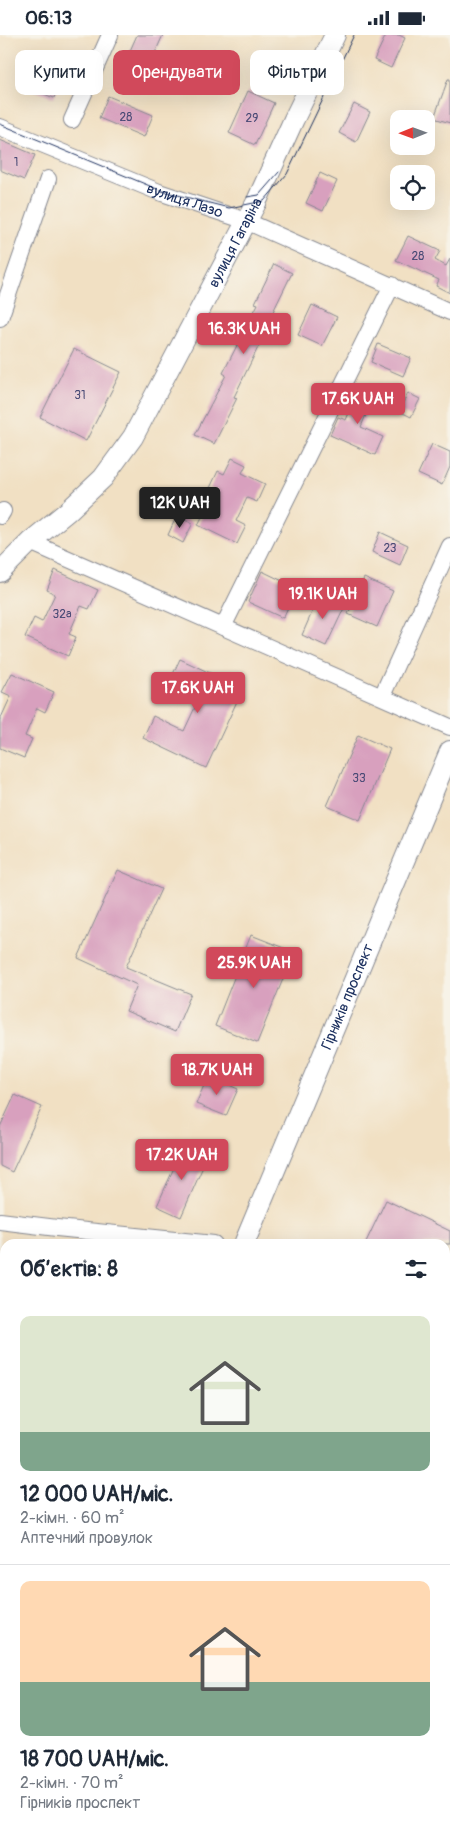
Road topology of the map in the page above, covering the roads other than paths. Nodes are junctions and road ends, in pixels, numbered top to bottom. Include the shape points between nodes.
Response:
1 (110, 35) edge
2 (335, 35) edge
3 (72, 120) dead end
4 (0, 127) edge
5 (48, 179) dead end
6 (246, 221) junction
7 (392, 285) junction
8 (450, 313) edge
9 (0, 318) edge
10 (30, 543) junction
11 (450, 546) edge
12 (0, 572) edge
13 (223, 627) junction
14 (382, 697) junction
15 (450, 727) edge
16 (450, 751) edge
17 (0, 1221) edge
18 (165, 1239) edge
19 (246, 1239) edge

1 - 3 street
2 - 6 main road, вулиця Гагаріна
4 - 6 street, вулиця Лазо via 159,192
5 - 9 street
6 - 7 street, вулиця Лазо
6 - 10 main road, вулиця Гагаріна via 133,437 103,478
7 - 8 street, вулиця Лазо
7 - 13 street
10 - 12 main road, вулиця Гагаріна
10 - 13 street
11 - 14 street
13 - 14 street
14 - 15 street
16 - 19 main road, Гірників проспект
17 - 18 street

